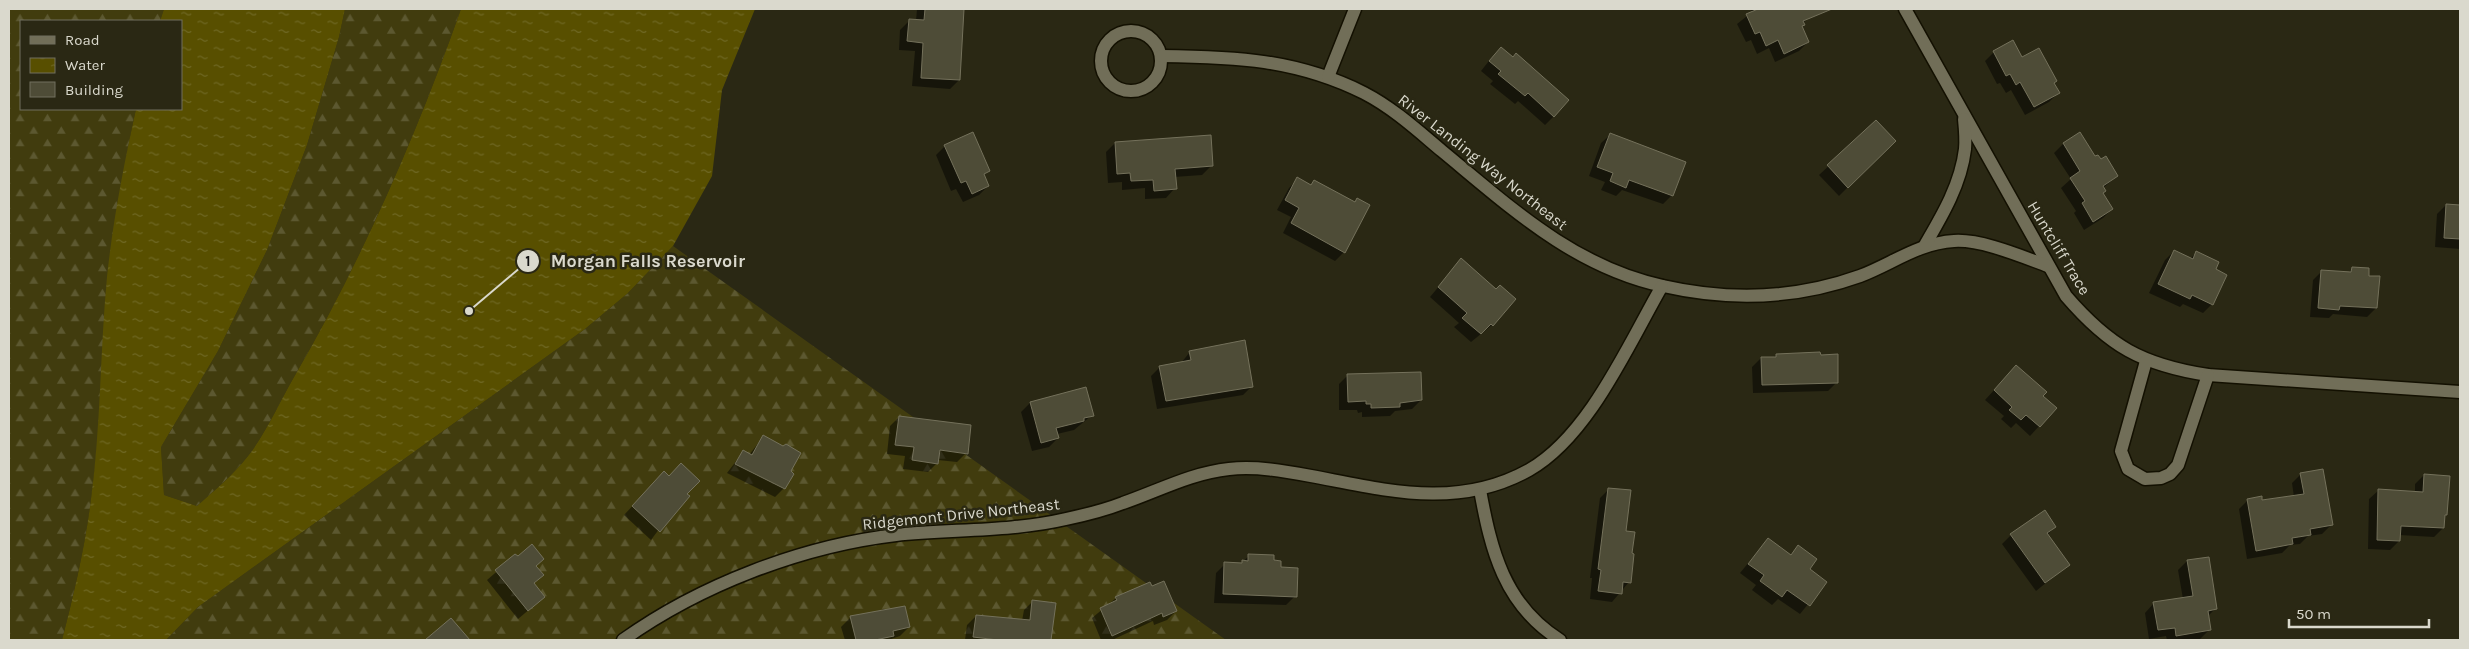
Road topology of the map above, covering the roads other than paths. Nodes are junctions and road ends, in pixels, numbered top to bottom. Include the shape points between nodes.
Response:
1 (1354, 9) edge
2 (1905, 9) edge
3 (1161, 56) junction
4 (1328, 77) junction
5 (1964, 116) junction
6 (1925, 245) junction
7 (2048, 266) junction
8 (1662, 286) junction
9 (2146, 361) junction
10 (2208, 375) junction
11 (2460, 392) edge
12 (1480, 490) junction
13 (623, 640) edge
14 (1560, 640) edge

1 - 4 street
2 - 5 street, Huntcliff Trace
3 - 3 street via 1155,78 1136,90 1124,90 1113,85 1101,65 1107,42 1128,31 1149,37
3 - 4 street, River Landing Way Northeast via 1270,61
4 - 8 street, River Landing Way Northeast via 1366,94 1400,116 1553,240 1609,269
5 - 6 street via 1965,150 1958,177 1947,207
5 - 7 street, Huntcliff Trace
6 - 7 street, River Landing Way Northeast via 1956,240 1971,242
6 - 8 street, River Landing Way Northeast via 1860,276 1794,293 1729,296
7 - 9 street, Huntcliff Trace via 2066,296 2089,323 2115,344
8 - 12 street, Ridgemont Drive Northeast via 1592,408 1572,435 1531,469
9 - 10 street, Huntcliff Trace
9 - 10 street via 2121,451 2128,469 2144,479 2162,478 2178,465
10 - 11 street, Huntcliff Trace
12 - 13 street, Ridgemont Drive Northeast via 1423,494 1384,490 1275,469 1230,468 1190,477 1120,504 1064,520 1025,526 895,535 802,555 715,587 673,608
12 - 14 street via 1488,535 1508,587 1528,613

